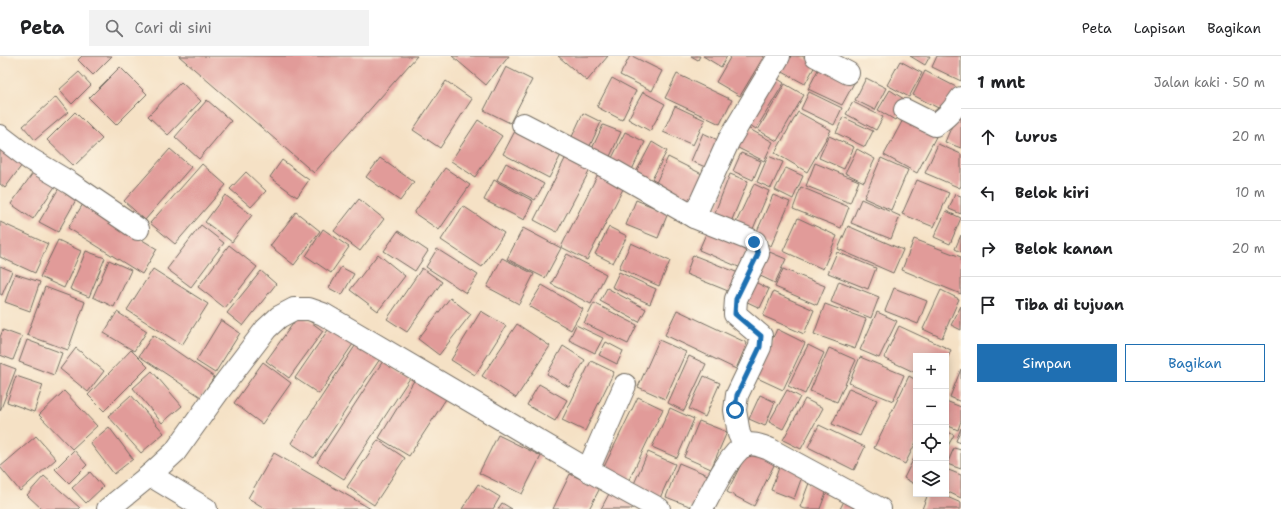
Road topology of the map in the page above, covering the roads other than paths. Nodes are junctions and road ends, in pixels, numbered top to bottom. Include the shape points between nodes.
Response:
1 (778, 56) edge
2 (816, 56) edge
3 (848, 74) dead end
4 (961, 98) edge
5 (905, 110) dead end
6 (522, 124) dead end
7 (0, 136) edge
8 (694, 217) junction
9 (138, 229) dead end
10 (625, 385) dead end
11 (745, 446) junction
12 (588, 470) junction
13 (150, 475) junction
14 (108, 509) edge
15 (206, 509) edge
16 (659, 509) edge
17 (702, 509) edge
18 (880, 509) edge

1 - 8 street via 729,140
2 - 3 street
4 - 5 street via 951,112 935,125
6 - 8 street via 612,170
7 - 9 street via 30,159
8 - 11 street via 754,242 758,254 736,299 735,314 761,336 760,347 737,395 735,410 738,434
10 - 12 street
11 - 17 street via 733,455
11 - 18 street via 755,444 769,449
12 - 13 street via 323,314 309,309 294,309 279,317 266,329 175,452
12 - 16 street
13 - 14 street
13 - 15 street

